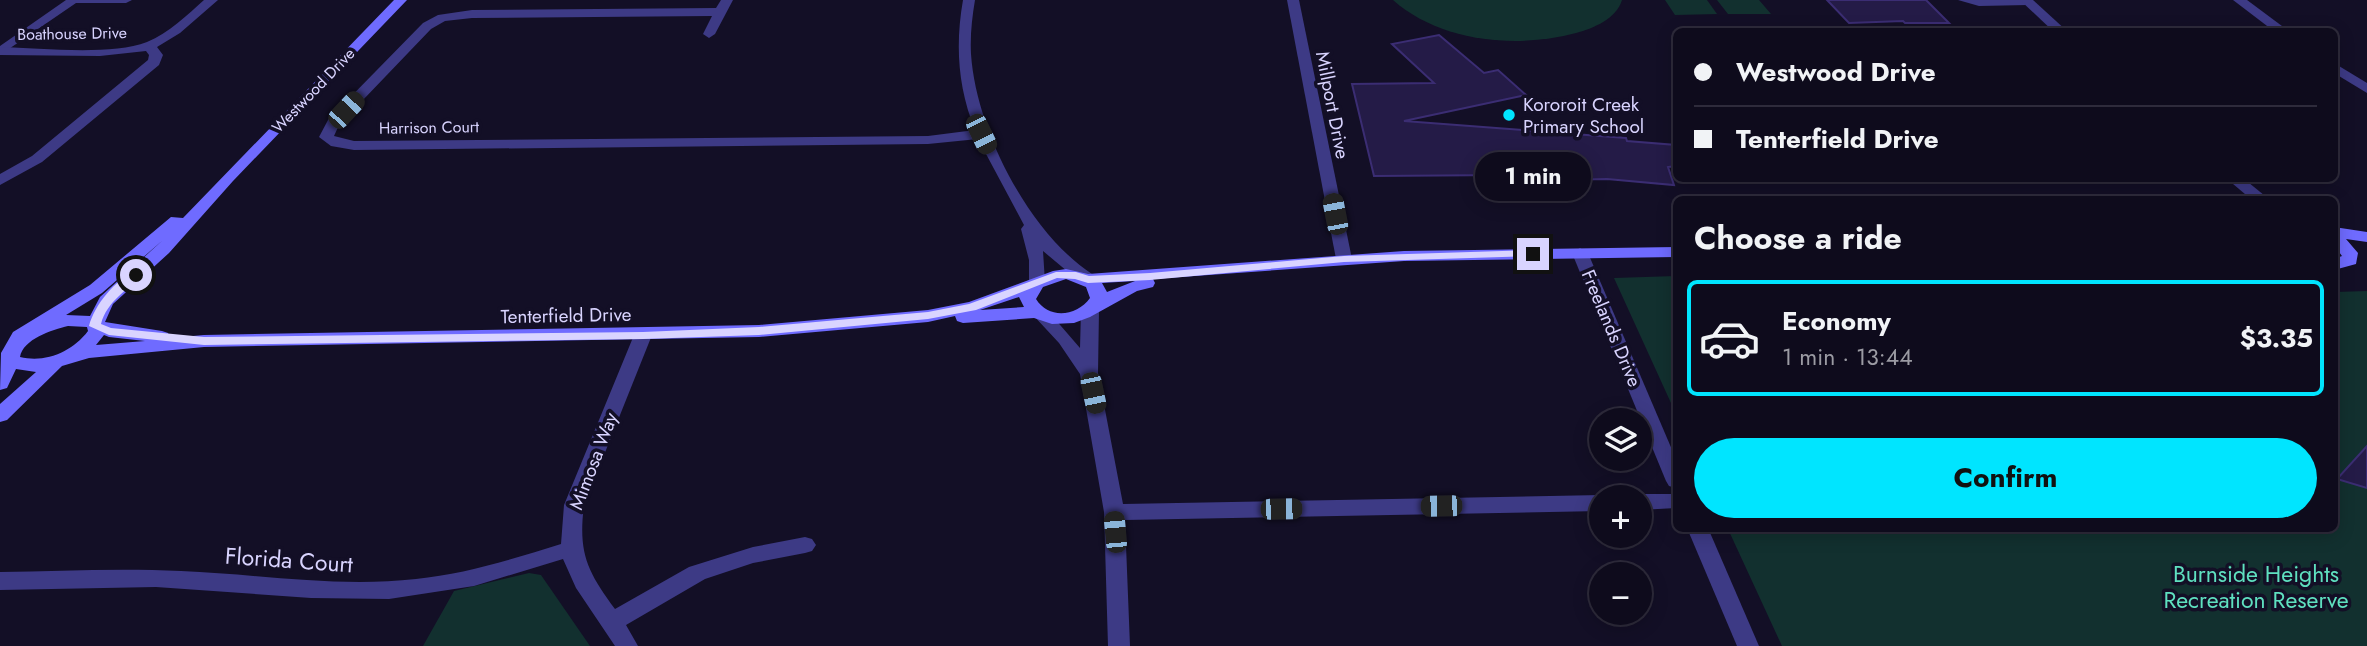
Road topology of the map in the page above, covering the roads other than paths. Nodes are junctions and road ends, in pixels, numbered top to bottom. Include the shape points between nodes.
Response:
1 (73, 0) edge
2 (126, 0) edge
3 (212, 0) edge
4 (969, 0) edge
5 (1293, 0) edge
6 (1964, 0) edge
7 (2239, 0) edge
8 (400, 1) edge
9 (2027, 1) edge
10 (724, 6) edge
11 (2057, 28) edge
12 (2278, 28) edge
13 (709, 34) dead end
14 (149, 47) junction
15 (0, 51) edge
16 (2338, 69) edge
17 (2363, 84) edge
18 (981, 134) junction
19 (228, 178) junction
20 (0, 180) edge
21 (2238, 182) edge
22 (2258, 196) edge
23 (1028, 219) junction
24 (2338, 233) edge
25 (2367, 237) edge
26 (2338, 241) edge
27 (2367, 251) edge
28 (1673, 252) edge
29 (1580, 253) junction
30 (1344, 259) junction
31 (2342, 261) edge
32 (1205, 272) junction
33 (1087, 279) junction
34 (1035, 284) junction
35 (1093, 307) junction
36 (1039, 313) junction
37 (928, 316) junction
38 (95, 325) junction
39 (643, 335) junction
40 (204, 341) junction
41 (11, 357) junction
42 (67, 357) junction
43 (1089, 373) junction
44 (0, 384) edge
45 (0, 415) edge
46 (1673, 474) edge
47 (1673, 501) edge
48 (1652, 502) edge
49 (1589, 503) edge
50 (1114, 512) junction
51 (1699, 532) edge
52 (806, 545) dead end
53 (570, 549) junction
54 (0, 581) edge
55 (613, 621) junction
56 (627, 646) edge
57 (1119, 646) edge
58 (1748, 646) edge

1 - 2 lane
1 - 15 lane
3 - 14 street, Boathouse Drive
4 - 18 street via 964,59
5 - 30 street, Millport Drive
6 - 9 lane
7 - 12 street
8 - 19 street, Westwood Drive
9 - 11 street
10 - 13 street
10 - 18 street, Harrison Court via 442,18 418,33 333,123 326,137 344,145 372,145 928,140
14 - 15 street, Boathouse Drive
14 - 20 street via 156,55 154,62 37,159
16 - 17 street
18 - 23 street
19 - 38 street, Westwood Drive via 163,250 106,301
19 - 41 street, Westwood Drive via 96,289 19,336
21 - 22 street
23 - 33 street via 1054,253
23 - 34 street via 1037,260
24 - 25 street
26 - 31 street via 2348,249
27 - 31 street
28 - 29 street
29 - 30 street
29 - 46 street, Freelands Drive
30 - 32 street
32 - 33 street
32 - 35 street via 1131,287
33 - 34 street, Tenterfield Drive via 1056,275
33 - 35 street via 1098,291
34 - 36 street via 1027,299
34 - 37 street, Tenterfield Drive via 972,307
35 - 36 street, Tenterfield Drive via 1062,318
35 - 43 street
36 - 37 street, Tenterfield Drive
36 - 43 street
37 - 39 street, Tenterfield Drive via 759,331
38 - 40 street, Tenterfield Drive via 109,331
38 - 41 street, Tenterfield Drive via 84,320 50,324 17,343
38 - 42 street, Westwood Drive via 97,332 91,342
39 - 40 street, Tenterfield Drive
39 - 53 street, Mimosa Way via 574,505 568,530
40 - 42 street, Tenterfield Drive
41 - 42 street, Tenterfield Drive via 22,366 38,366
41 - 44 street, Westwood Drive
42 - 45 street
43 - 50 street
47 - 48 street
49 - 50 street
50 - 57 street
51 - 58 street
52 - 55 street via 753,555 697,573
53 - 54 street, Florida Court via 452,581 373,591 286,590 173,579
53 - 55 street, Mimosa Way via 589,595
55 - 56 street, Mimosa Way

